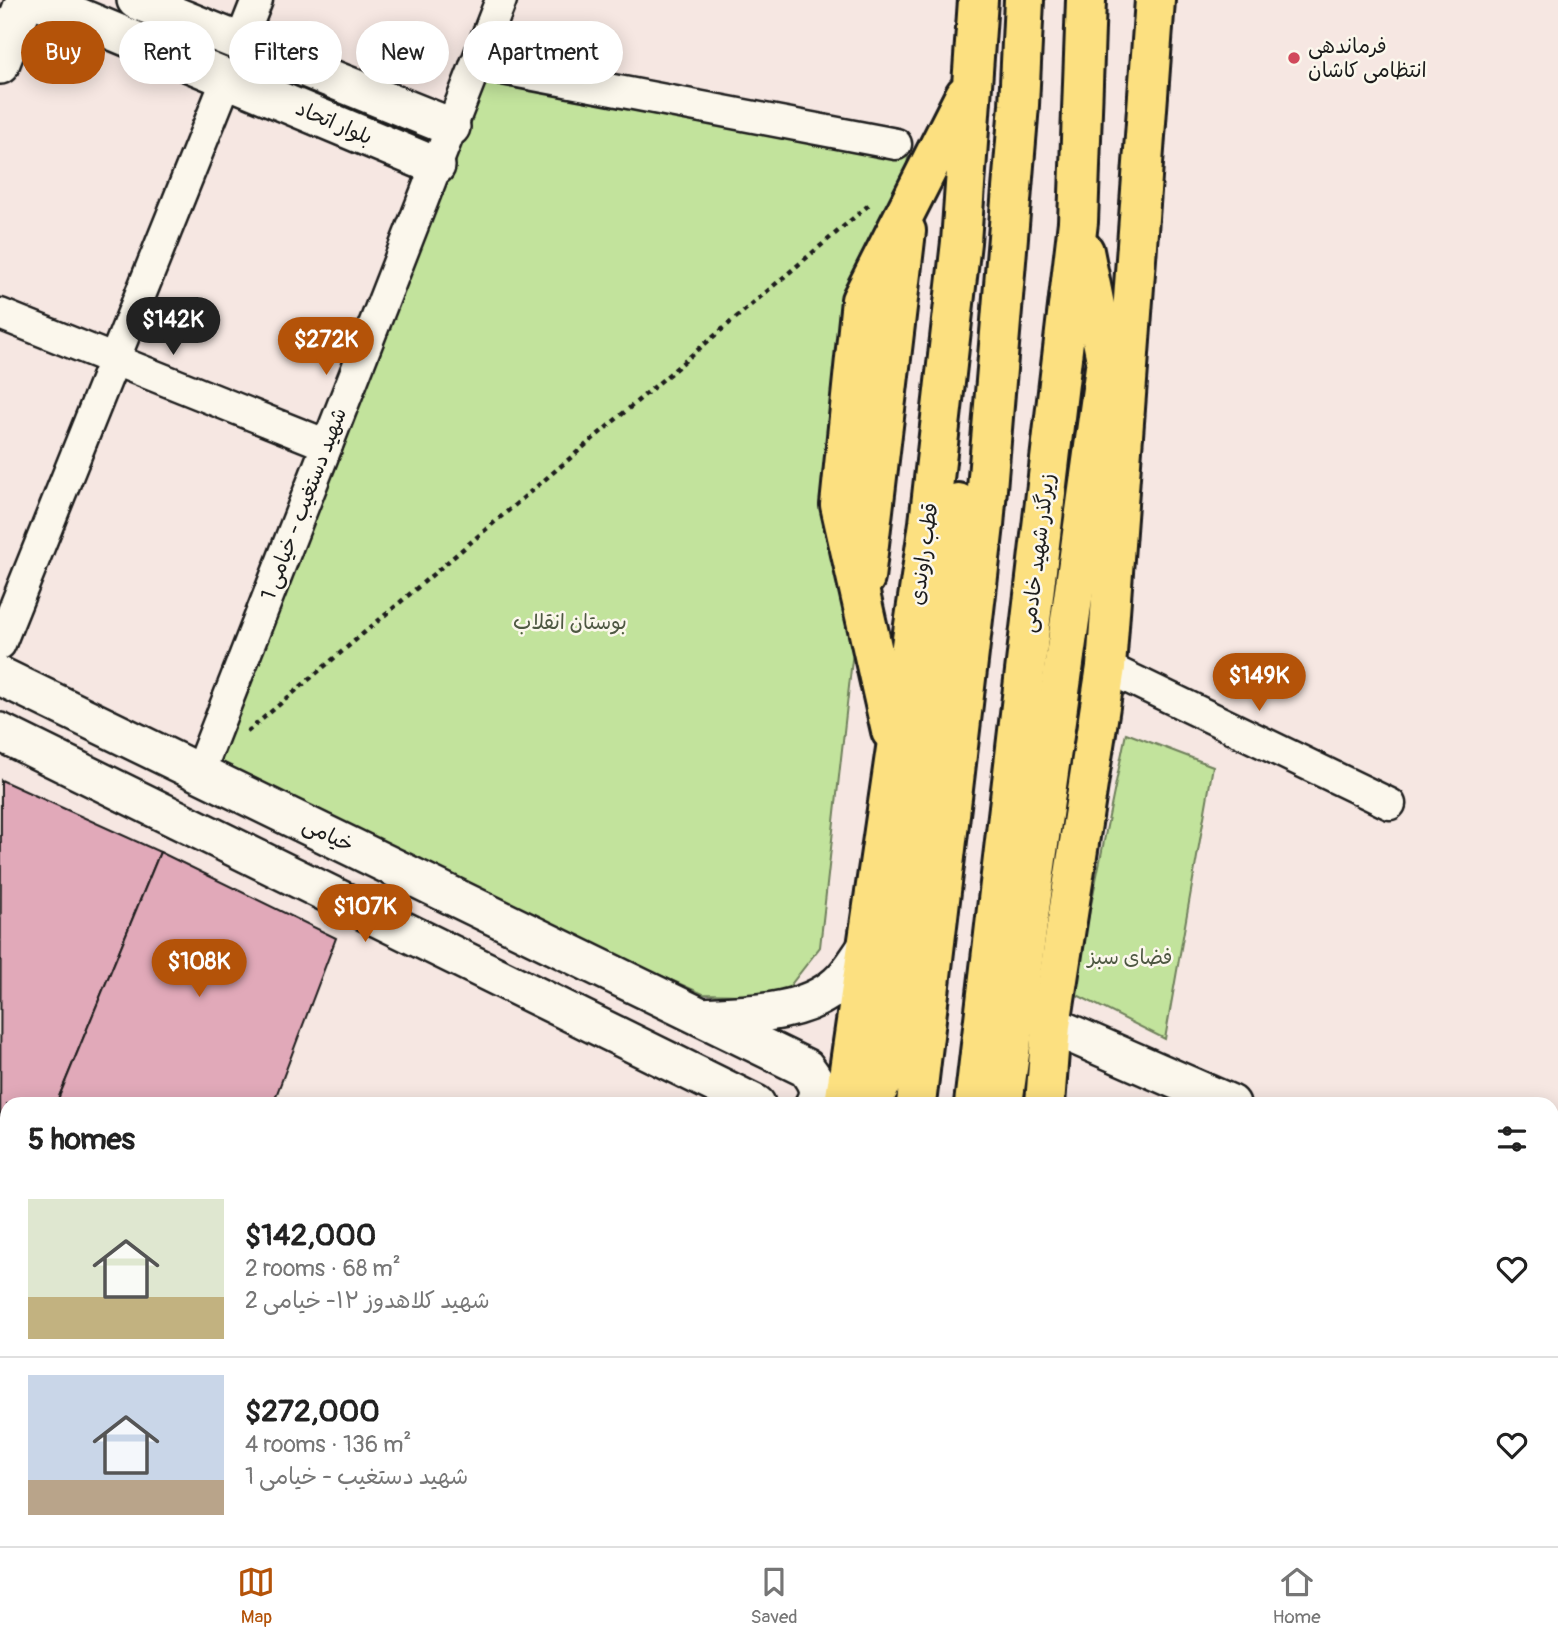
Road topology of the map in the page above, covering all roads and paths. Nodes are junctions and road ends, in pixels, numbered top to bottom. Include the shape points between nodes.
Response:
1 (25, 0) edge
2 (38, 0) edge
3 (136, 0) edge
4 (257, 0) edge
5 (501, 0) edge
6 (978, 0) edge
7 (1024, 0) edge
8 (1086, 0) edge
9 (1154, 0) edge
10 (249, 21) edge
11 (493, 21) edge
12 (229, 38) edge
13 (0, 65) edge
14 (227, 79) junction
15 (973, 81) junction
16 (342, 84) edge
17 (468, 84) edge
18 (580, 84) edge
19 (451, 127) junction
20 (896, 145) dead end
21 (436, 166) junction
22 (893, 201) junction
23 (1078, 222) junction
24 (1005, 271) junction
25 (0, 314) edge
26 (113, 362) junction
27 (327, 445) junction
28 (0, 644) edge
29 (1106, 667) junction
30 (0, 676) edge
31 (0, 732) edge
32 (241, 738) dead end
33 (895, 753) junction
34 (199, 773) junction
35 (1390, 804) dead end
36 (868, 944) junction
37 (701, 1017) junction
38 (1051, 1025) junction
39 (742, 1097) edge
40 (818, 1097) edge
41 (845, 1097) edge
42 (874, 1097) edge
43 (917, 1097) edge
44 (975, 1097) edge
45 (1004, 1097) edge
46 (1046, 1097) edge
47 (1215, 1097) edge

1 - 13 street
2 - 14 street, بلوار اتحاد
3 - 12 street, بلوار اتحاد
4 - 10 street
5 - 11 street, شهید دستغیب - خیامی 1
6 - 15 highway, قطب راوندی
7 - 24 highway
8 - 23 highway, زیرگذر شهید خادمی
9 - 29 highway
14 - 21 street, بلوار اتحاد
14 - 26 street
15 - 22 highway
15 - 33 highway, قطب راوندی via 960,256 929,523
16 - 19 street, بلوار اتحاد
17 - 19 street, شهید دستغیب - خیامی 1
18 - 20 street
19 - 21 street, شهید دستغیب - خیامی 1
21 - 27 street, شهید دستغیب - خیامی 1
22 - 32 path
22 - 33 highway via 862,606
23 - 44 highway, زیرگذر شهید خادمی
23 - 45 highway via 1106,359
24 - 42 highway via 972,392 884,1079
24 - 43 highway via 984,524
25 - 26 street
26 - 27 street
26 - 28 street
27 - 34 street, شهید دستغیب - خیامی 1
29 - 35 street
29 - 38 highway
30 - 34 street, خیامی
31 - 39 street
33 - 36 highway, قطب راوندی
34 - 37 street, خیامی
36 - 37 street via 839,984 808,1003
36 - 41 highway, قطب راوندی
37 - 40 street, خیامی via 806,1068 817,1083
38 - 46 highway
38 - 47 street

